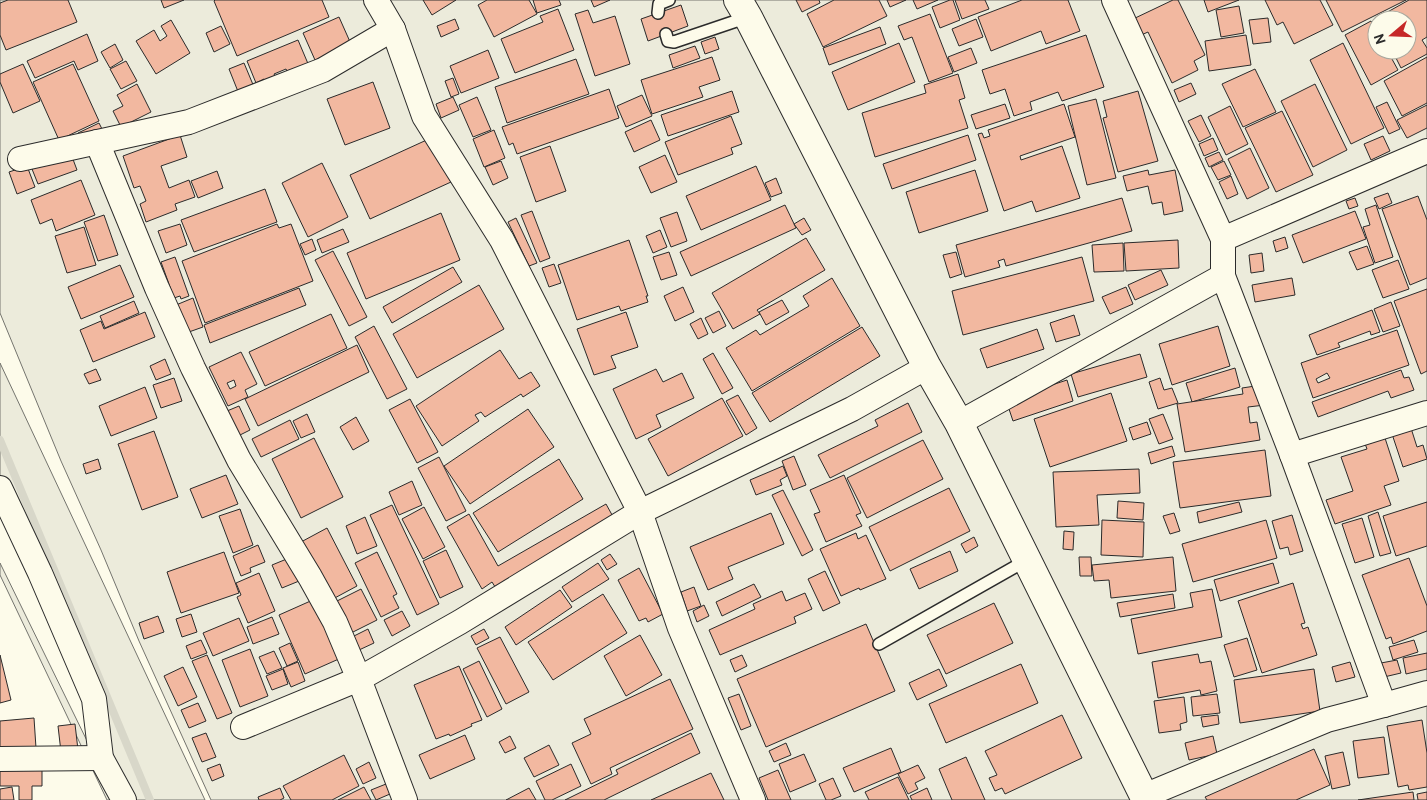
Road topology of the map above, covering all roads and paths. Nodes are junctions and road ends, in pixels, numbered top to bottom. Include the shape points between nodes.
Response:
1 (376, 0) edge
2 (669, 0) edge
3 (1122, 3) edge
4 (743, 9) edge
5 (658, 13) dead end
6 (393, 29) junction
7 (666, 34) dead end
8 (97, 142) junction
9 (1427, 151) edge
10 (20, 158) dead end
11 (1223, 239) junction
12 (1223, 276) junction
13 (927, 367) junction
14 (1427, 413) edge
15 (959, 424) junction
16 (1292, 455) junction
17 (0, 488) edge
18 (640, 512) junction
19 (1027, 560) junction
20 (878, 644) dead end
21 (359, 679) junction
22 (1427, 693) edge
23 (1384, 706) junction
24 (243, 727) dead end
25 (101, 758) junction
26 (0, 759) edge
27 (1145, 798) edge
28 (124, 800) edge
29 (405, 800) edge
30 (752, 800) edge

1 - 6 street
2 - 5 lane via 659,4
3 - 11 street
4 - 7 lane via 674,42 668,41
4 - 13 street
6 - 8 street via 323,70 252,98 189,122
6 - 18 street via 424,116 502,240
8 - 10 street
8 - 21 street via 193,368 238,460 336,622
9 - 11 street
11 - 12 street
12 - 15 street
12 - 16 street
13 - 15 street
13 - 18 street via 852,409
14 - 16 street
15 - 19 street
16 - 23 street
17 - 25 street via 94,699
18 - 21 street via 460,622
18 - 30 street via 680,628
19 - 20 lane
19 - 27 street
21 - 24 street
21 - 29 street
22 - 23 street
23 - 27 street via 1327,720
25 - 26 street
25 - 28 street

